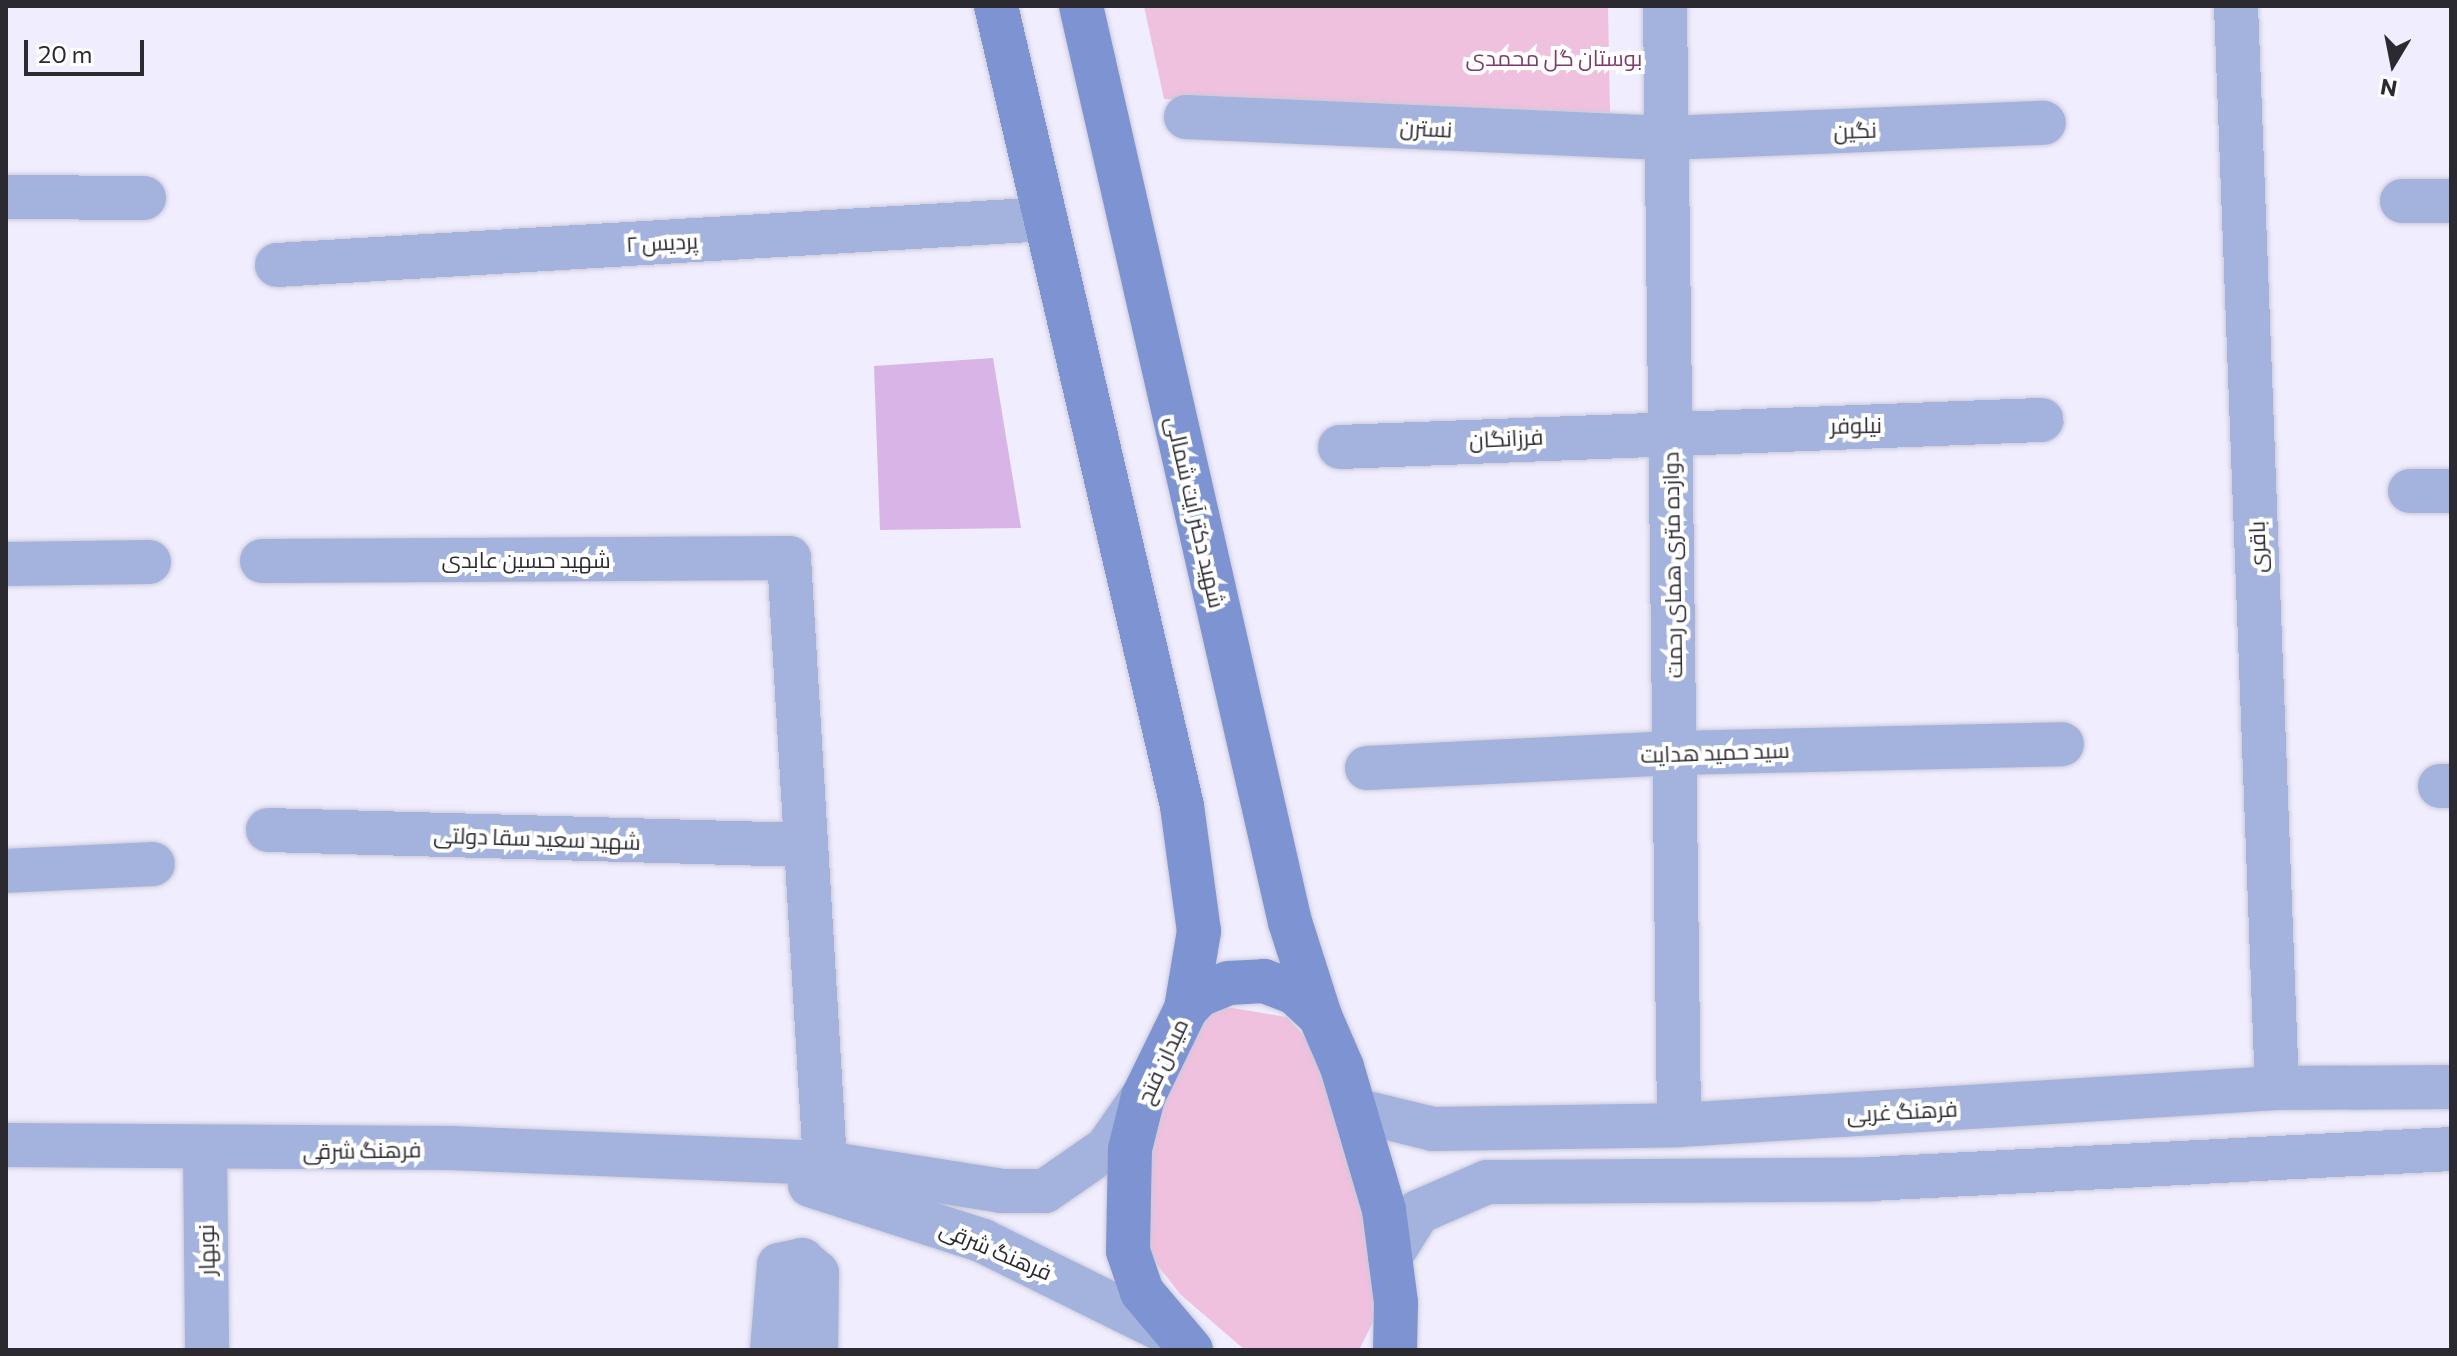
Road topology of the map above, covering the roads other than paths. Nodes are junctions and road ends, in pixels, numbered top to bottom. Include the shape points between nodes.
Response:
1 (996, 6) edge
2 (1081, 6) edge
3 (1665, 6) edge
4 (2236, 6) edge
5 (1186, 117) dead end
6 (2044, 123) dead end
7 (1666, 138) junction
8 (6, 197) edge
9 (144, 198) dead end
10 (2402, 201) dead end
11 (2451, 201) edge
12 (1046, 219) junction
13 (277, 265) dead end
14 (2041, 420) dead end
15 (1671, 430) junction
16 (1340, 447) dead end
17 (262, 561) dead end
18 (149, 562) dead end
19 (6, 564) edge
20 (2062, 744) dead end
21 (1674, 753) junction
22 (1367, 768) dead end
23 (268, 830) dead end
24 (806, 845) junction
25 (153, 864) dead end
26 (6, 871) edge
27 (1186, 1009) junction
28 (1320, 1016) junction
29 (2451, 1087) edge
30 (2277, 1088) junction
31 (1143, 1097) junction
32 (1355, 1110) junction
33 (1679, 1125) junction
34 (6, 1145) edge
35 (2451, 1149) edge
36 (205, 1150) junction
37 (718, 1163) junction
38 (825, 1163) junction
39 (1390, 1257) junction
40 (1182, 1342) edge
41 (207, 1350) edge
42 (772, 1350) edge
43 (816, 1350) edge
44 (1395, 1350) edge

1 - 12 main road
2 - 28 main road, شهید دکتر آیت شمالی via 1290,922
3 - 7 street, دوازده متری همای رحمت
4 - 30 street, باقری
5 - 7 street, نسترن
6 - 7 street, نگین
7 - 15 street, دوازده متری همای رحمت
8 - 9 street
10 - 11 street
12 - 13 street, پردیس ۲
12 - 27 main road via 1182,806 1199,931
14 - 15 street, نیلوفر
15 - 16 street, فرزانگان
15 - 21 street, دوازده متری همای رحمت
17 - 24 street, شهید حسین عابدی via 789,558
18 - 19 street
20 - 21 street, سید حمید هدایت
21 - 22 street, سید حمید هدایت
21 - 33 street, دوازده متری همای رحمت
23 - 24 street, شهید سعید سقا دولتی
24 - 38 street
25 - 26 street
27 - 28 main road, میدان فتح via 1199,995 1228,983 1264,981 1295,993
27 - 31 main road, میدان فتح
28 - 32 main road
29 - 30 street, فرهنگ غربی
30 - 33 street, فرهنگ غربی
31 - 38 street, فرهنگ شرقی via 1107,1148 1045,1191 1001,1191
31 - 40 main road, میدان فتح via 1130,1149 1128,1251 1142,1292
32 - 33 street, فرهنگ غربی via 1433,1129
32 - 39 main road
34 - 36 street, فرهنگ شرقی
35 - 39 street via 1871,1179 1487,1182 1418,1212
36 - 37 street, فرهنگ شرقی via 450,1148
36 - 41 street, نوبهار
37 - 38 street, فرهنگ شرقی
37 - 40 street, فرهنگ شرقی via 862,1198 983,1241
39 - 44 main road
42 - 43 street via 779,1265 802,1260 812,1263 818,1288

